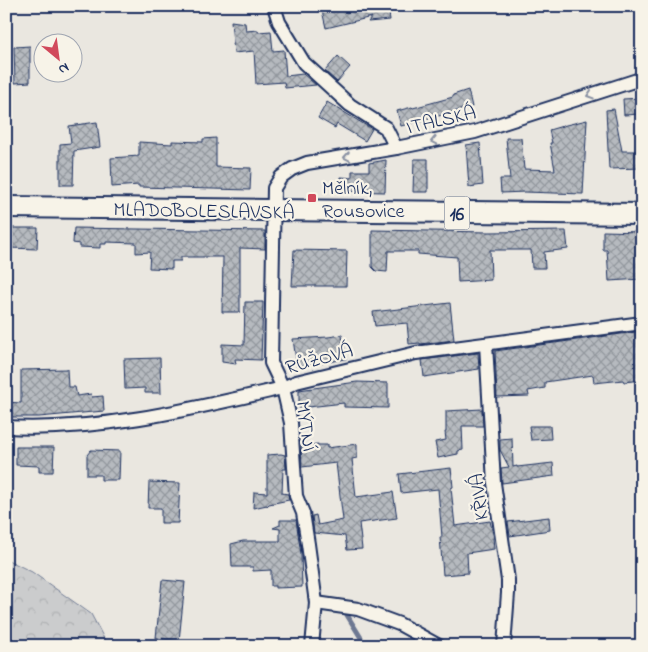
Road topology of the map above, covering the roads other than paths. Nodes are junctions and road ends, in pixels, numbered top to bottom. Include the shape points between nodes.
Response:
1 (274, 6) edge
2 (642, 77) edge
3 (396, 148) junction
4 (6, 207) edge
5 (273, 210) junction
6 (642, 214) edge
7 (642, 323) edge
8 (486, 344) junction
9 (282, 388) junction
10 (6, 427) edge
11 (316, 604) junction
12 (312, 646) edge
13 (439, 646) edge
14 (504, 646) edge

1 - 3 street via 278,22 304,62 350,105 386,128
2 -> 3 street, ITALSKÁ via 475,132
3 -> 5 street, ITALSKÁ via 307,163 292,169 274,188
4 - 5 main road, MLADOBOLESLAVSKÁ / 16
5 - 6 main road, MLADOBOLESLAVSKÁ / 16
5 - 9 street, MÝTNÍ via 271,363
7 - 8 street, RŮŽOVÁ
8 - 9 street, RŮŽOVÁ via 416,353
8 - 14 street, KŘIVÁ via 494,483 508,586
9 - 10 street, RŮŽOVÁ via 138,418 82,425
9 - 11 street, MÝTNÍ via 291,423 296,496 303,513
11 - 12 street, MÝTNÍ
11 - 13 street via 358,609 399,624

